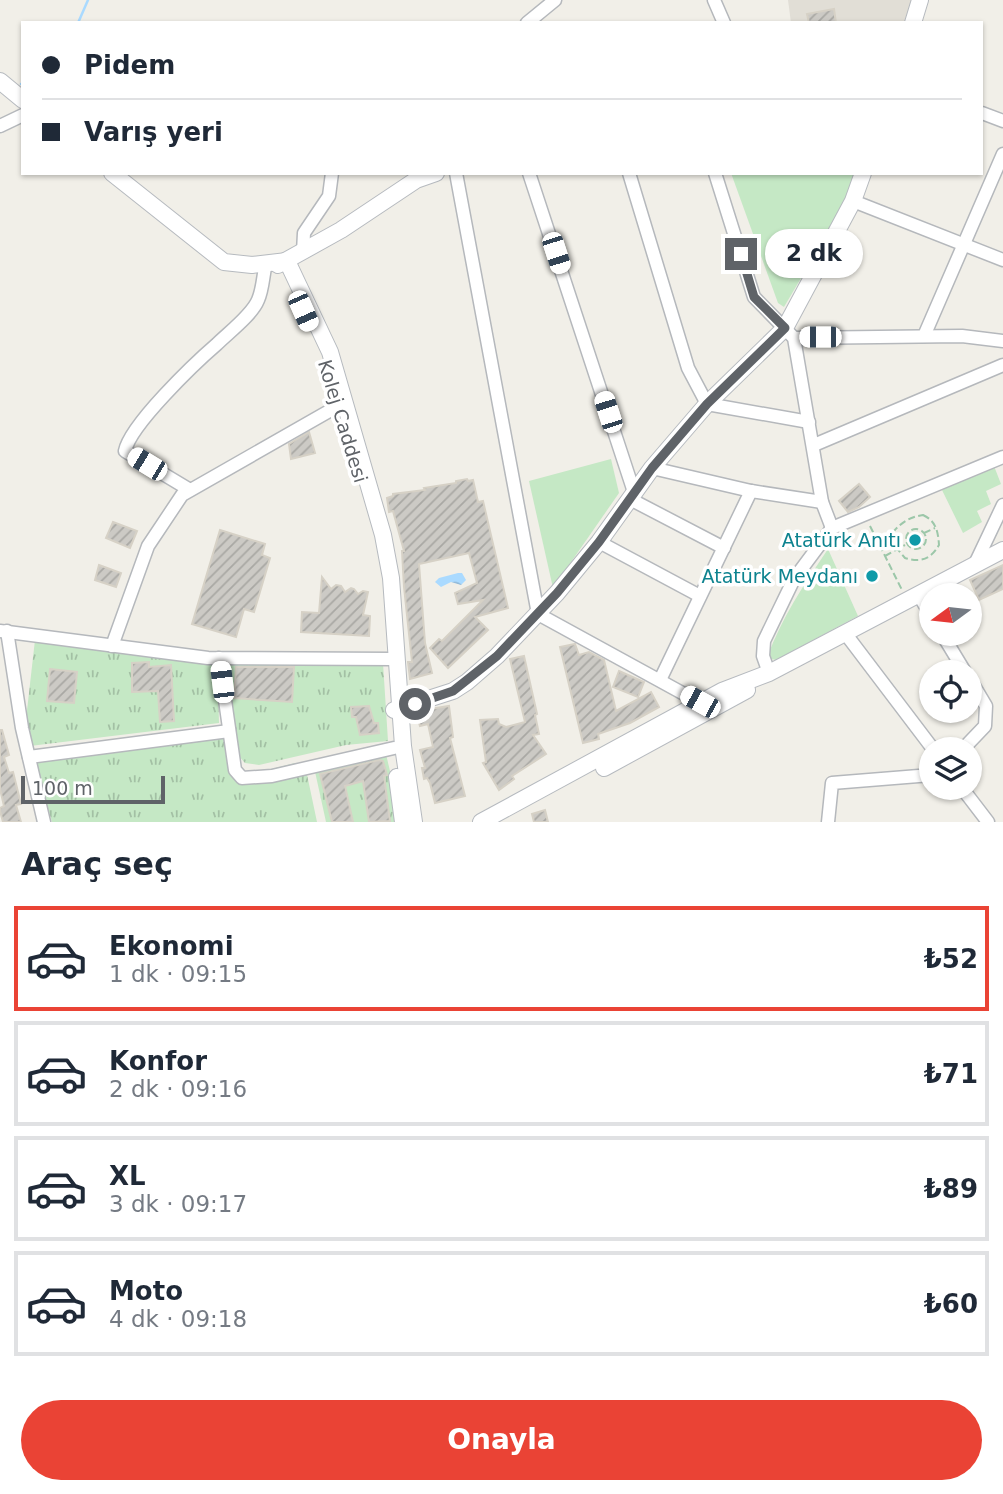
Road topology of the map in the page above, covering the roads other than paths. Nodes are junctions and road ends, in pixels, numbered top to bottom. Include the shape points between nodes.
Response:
1 (555, 0) edge
2 (714, 0) edge
3 (920, 0) edge
4 (532, 21) edge
5 (723, 21) edge
6 (914, 21) edge
7 (0, 81) edge
8 (14, 97) edge
9 (983, 113) edge
10 (21, 116) edge
11 (1003, 121) edge
12 (0, 126) edge
13 (1003, 154) edge
14 (107, 175) edge
15 (115, 175) edge
16 (332, 175) edge
17 (430, 175) edge
18 (456, 175) edge
19 (531, 175) edge
20 (630, 175) edge
21 (716, 175) edge
22 (862, 175) edge
23 (853, 201) junction
24 (963, 245) junction
25 (303, 252) junction
26 (1003, 260) edge
27 (275, 264) junction
28 (789, 333) junction
29 (924, 336) junction
30 (1003, 341) edge
31 (1003, 365) edge
32 (707, 404) junction
33 (338, 405) junction
34 (810, 422) junction
35 (814, 445) junction
36 (1003, 457) edge
37 (652, 468) junction
38 (190, 490) junction
39 (751, 491) junction
40 (632, 496) junction
41 (822, 502) junction
42 (1003, 506) edge
43 (832, 528) junction
44 (599, 542) junction
45 (724, 548) junction
46 (1003, 550) edge
47 (975, 564) junction
48 (700, 596) junction
49 (913, 597) junction
50 (919, 603) edge
51 (538, 614) junction
52 (3, 631) edge
53 (845, 633) junction
54 (112, 646) junction
55 (219, 658) junction
56 (393, 659) junction
57 (769, 673) junction
58 (660, 680) junction
59 (982, 699) edge
60 (706, 706) junction
61 (397, 709) junction
62 (229, 731) junction
63 (924, 737) edge
64 (974, 737) edge
65 (394, 748) junction
66 (29, 757) junction
67 (919, 776) edge
68 (971, 800) edge
69 (44, 822) edge
70 (411, 822) edge
71 (481, 822) edge
72 (503, 822) edge
73 (828, 822) edge
74 (988, 822) edge

1 - 4 street
2 - 5 street
3 - 6 street
7 - 8 street
9 - 11 street
10 - 12 street
13 - 24 street
14 - 27 street via 227,270 253,272
15 - 27 street via 224,262
16 - 25 street via 329,196 304,233
17 - 25 street
18 - 51 street
19 - 40 street
20 - 32 street via 688,368
21 - 28 street via 754,297
22 - 23 street
23 - 24 street
23 - 28 street
24 - 26 street
24 - 29 street
25 - 27 street
27 - 33 street, Kolej Caddesi via 324,358
27 - 38 street via 258,301 198,360 126,443 125,451
27 - 61 street, Kolej Caddesi via 330,352 383,535 391,578
28 - 29 street
28 - 32 street
28 - 34 street
29 - 30 street
31 - 35 street
32 - 34 street
32 - 37 street
33 - 38 street
33 - 56 street, Kolej Caddesi via 381,546
34 - 35 street
35 - 41 street
36 - 43 street
37 - 39 street
37 - 40 street
38 - 54 street via 148,546
39 - 41 street
39 - 45 street
40 - 44 street
40 - 45 street
41 - 43 street
42 - 47 street
43 - 57 street via 794,579 764,640
44 - 48 street
44 - 51 street
45 - 48 street
46 - 47 street
47 - 49 street
48 - 58 street
49 - 50 street
49 - 53 street
51 - 58 street
51 - 61 street via 467,682
52 - 54 street
52 - 66 street
53 - 57 street
53 - 63 street
54 - 55 street
55 - 56 street
55 - 62 street
56 - 61 street, Kolej Caddesi
57 - 60 street via 751,688
58 - 60 street
59 - 64 street via 985,726
60 - 71 street
60 - 72 street
61 - 65 street
61 - 70 street
62 - 65 street via 235,770 242,778 272,776
62 - 66 street
65 - 70 street
66 - 69 street
67 - 73 street via 832,783
68 - 74 street

